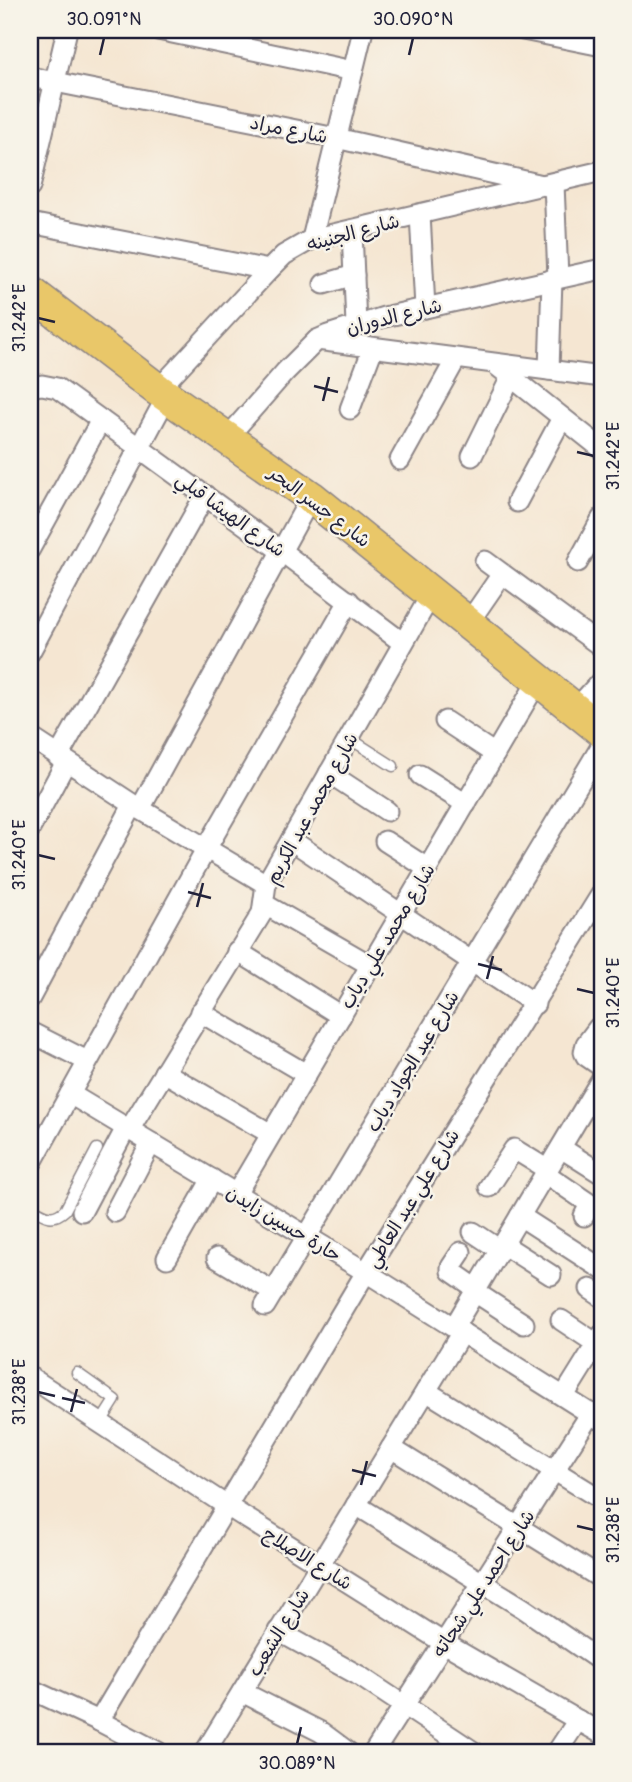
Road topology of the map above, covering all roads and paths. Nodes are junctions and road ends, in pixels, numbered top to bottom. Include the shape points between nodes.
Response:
1 (67, 30) edge
2 (158, 30) edge
3 (363, 30) edge
4 (523, 30) edge
5 (602, 46) edge
6 (353, 71) junction
7 (30, 77) edge
8 (55, 84) junction
9 (336, 138) junction
10 (602, 171) edge
11 (551, 185) junction
12 (30, 187) edge
13 (420, 214) junction
14 (30, 223) edge
15 (352, 230) junction
16 (312, 239) junction
17 (602, 269) edge
18 (269, 270) junction
19 (354, 275) junction
20 (555, 278) junction
21 (324, 284) dead end
22 (30, 292) edge
23 (425, 308) junction
24 (356, 325) junction
25 (317, 340) junction
26 (373, 348) junction
27 (456, 359) junction
28 (496, 364) junction
29 (549, 370) junction
30 (512, 377) junction
31 (602, 377) edge
32 (30, 387) edge
33 (162, 393) junction
34 (350, 409) dead end
35 (562, 418) junction
36 (101, 420) junction
37 (227, 438) junction
38 (139, 447) junction
39 (602, 449) edge
40 (472, 457) dead end
41 (400, 460) dead end
42 (205, 495) junction
43 (311, 497) junction
44 (517, 502) dead end
45 (602, 518) edge
46 (30, 549) edge
47 (281, 551) junction
48 (485, 561) dead end
49 (578, 562) dead end
50 (502, 574) junction
51 (432, 593) junction
52 (349, 601) junction
53 (469, 622) junction
54 (403, 643) junction
55 (602, 647) edge
56 (30, 652) edge
57 (540, 679) junction
58 (602, 680) edge
59 (576, 709) junction
60 (444, 721) dead end
61 (602, 731) edge
62 (30, 737) edge
63 (349, 738) junction
64 (602, 744) edge
65 (495, 754) junction
66 (62, 760) junction
67 (393, 766) dead end
68 (330, 773) junction
69 (420, 775) dead end
70 (466, 804) junction
71 (136, 807) junction
72 (387, 811) dead end
73 (30, 829) edge
74 (291, 840) junction
75 (385, 841) dead end
76 (206, 849) junction
77 (427, 868) junction
78 (602, 893) edge
79 (265, 894) junction
80 (401, 914) junction
81 (237, 951) junction
82 (472, 961) junction
83 (370, 965) junction
84 (30, 998) edge
85 (535, 1004) junction
86 (200, 1012) junction
87 (341, 1016) junction
88 (598, 1028) dead end
89 (30, 1032) edge
90 (88, 1061) junction
91 (602, 1067) edge
92 (164, 1072) junction
93 (306, 1074) junction
94 (602, 1078) edge
95 (70, 1094) junction
96 (596, 1103) edge
97 (128, 1129) junction
98 (271, 1134) junction
99 (151, 1143) junction
100 (561, 1148) junction
101 (97, 1149) dead end
102 (30, 1166) edge
103 (547, 1172) junction
104 (602, 1174) edge
105 (212, 1180) junction
106 (489, 1187) dead end
107 (236, 1194) junction
108 (30, 1207) edge
109 (82, 1211) dead end
110 (115, 1212) dead end
111 (520, 1216) junction
112 (584, 1216) dead end
113 (473, 1232) dead end
114 (307, 1237) junction
115 (502, 1247) junction
116 (461, 1252) dead end
117 (167, 1258) dead end
118 (217, 1258) dead end
119 (602, 1269) edge
120 (366, 1272) junction
121 (551, 1275) dead end
122 (476, 1291) junction
123 (561, 1320) dead end
124 (524, 1324) dead end
125 (458, 1330) junction
126 (600, 1340) edge
127 (77, 1373) dead end
128 (30, 1377) edge
129 (426, 1391) junction
130 (564, 1396) junction
131 (597, 1417) edge
132 (101, 1422) junction
133 (391, 1448) junction
134 (554, 1470) junction
135 (602, 1500) edge
136 (227, 1506) junction
137 (356, 1506) junction
138 (518, 1527) junction
139 (319, 1565) junction
140 (602, 1579) edge
141 (482, 1584) junction
142 (278, 1632) junction
143 (444, 1643) junction
144 (602, 1662) edge
145 (30, 1689) edge
146 (242, 1692) junction
147 (404, 1706) junction
148 (99, 1721) junction
149 (594, 1724) edge
150 (158, 1752) edge
151 (205, 1752) edge
152 (348, 1752) edge
153 (374, 1752) edge
154 (474, 1752) edge
155 (557, 1752) edge

1 - 8 street
2 - 6 street
3 - 6 street
4 - 5 street
6 - 9 street
7 - 8 street, شارع مراد
8 - 9 street, شارع مراد
8 - 12 street
9 - 11 street, شارع مراد
9 - 16 street
10 - 11 street, شارع الجنينه
11 - 13 street, شارع الجنينه
11 - 20 street
13 - 15 street, شارع الجنينه
13 - 23 street
14 - 18 street
15 - 16 street, شارع الجنينه
15 - 19 street
16 - 18 street, شارع الجنينه
17 - 20 street, شارع الدوران
18 - 33 street, شارع الجنينه
19 - 21 street
19 - 24 street
20 - 23 street, شارع الدوران
20 - 29 street
22 - 33 main road, شارع جسر البحر
23 - 24 street, شارع الدوران
24 - 25 street, شارع الدوران
25 - 26 street
25 - 37 street, شارع الدوران
26 - 27 street
26 - 34 street
27 - 28 street
27 - 41 street
28 - 29 street
28 - 30 street
29 - 31 street
30 - 35 street
30 - 40 street
32 - 36 street, شارع الهيشا قبلي via 57,388
33 - 37 main road, شارع جسر البحر
33 - 38 street, شارع الجنينه
35 - 39 street
35 - 44 street
36 - 38 street, شارع الهيشا قبلي
36 - 46 street
37 - 43 main road, شارع جسر البحر
38 - 42 street, شارع الهيشا قبلي
38 - 56 street, شارع الجنينه
42 - 47 street, شارع الهيشا قبلي
42 - 66 street
43 - 47 street
43 - 51 main road, شارع جسر البحر
45 - 49 street
47 - 52 street, شارع الهيشا قبلي
47 - 71 street
48 - 50 street
50 - 53 street
50 - 55 street
51 - 53 main road, شارع جسر البحر
51 - 54 street, شارع محمد عبد الكريم
52 - 54 street, شارع الهيشا قبلي
52 - 76 street
53 - 57 main road, شارع جسر البحر
54 - 63 street, شارع محمد عبد الكريم
57 - 59 main road, شارع جسر البحر
57 - 65 street, شارع محمد علي دياب
58 - 59 street
59 - 61 main road, شارع جسر البحر
60 - 65 street
62 - 66 street
63 - 67 lane
63 - 68 street, شارع محمد عبد الكريم
64 - 82 street, شارع عبد الجواد دياب
65 - 70 street, شارع محمد علي دياب
66 - 71 street
66 - 73 street
68 - 72 street
68 - 74 street, شارع محمد عبد الكريم
69 - 70 street
70 - 77 street, شارع محمد علي دياب
71 - 76 street
71 - 84 street
74 - 79 street, شارع محمد عبد الكريم
74 - 80 street
75 - 77 street
76 - 79 street
76 - 90 street
77 - 80 street, شارع محمد علي دياب
78 - 85 street, شارع علي عبد العاطي
79 - 81 street, شارع محمد عبد الكريم via 262,914
79 - 83 street
80 - 82 street
80 - 83 street, شارع محمد علي دياب
81 - 86 street, شارع محمد عبد الكريم
81 - 87 street
82 - 85 street
82 - 114 street, شارع عبد الجواد دياب
83 - 87 street, شارع محمد علي دياب
85 - 120 street, شارع علي عبد العاطي
86 - 92 street, شارع محمد عبد الكريم
86 - 93 street
87 - 93 street, شارع محمد علي دياب
88 - 91 street via 584,1052
89 - 90 street
90 - 95 street
92 - 97 street, شارع محمد عبد الكريم
92 - 98 street
93 - 98 street, شارع محمد علي دياب
94 - 96 street, شارع الشعب
95 - 97 street, حارة حسين زايدن
95 - 102 street
96 - 100 street, شارع الشعب
97 - 99 street, حارة حسين زايدن
97 - 109 street, شارع محمد عبد الكريم
98 - 107 street, شارع محمد علي دياب
99 - 105 street, حارة حسين زايدن
99 - 110 street
100 - 103 street, شارع الشعب
100 - 104 street
101 - 108 lane via 57,1217 48,1218
103 - 106 street via 514,1149
103 - 111 street, شارع الشعب
103 - 112 street via 590,1204
105 - 107 street, حارة حسين زايدن
105 - 117 street
107 - 114 street, حارة حسين زايدن
111 - 115 street, شارع الشعب
111 - 119 street
113 - 115 street
114 - 118 street, شارع عبد الجواد دياب via 270,1299
114 - 120 street, حارة حسين زايدن
115 - 121 street
115 - 122 street, شارع الشعب
116 - 122 street via 451,1271
120 - 125 street, حارة حسين زايدن
120 - 136 street, شارع علي عبد العاطي
122 - 124 street
122 - 125 street, شارع الشعب
123 - 126 street
125 - 129 street, شارع الشعب
125 - 130 street, حارة حسين زايدن
126 - 130 street
127 - 132 lane via 113,1396 114,1403
128 - 132 street, شارع الاصلاح
129 - 133 street, شارع الشعب
129 - 134 street
130 - 131 street, حارة حسين زايدن
131 - 134 street, شارع احمد علي شحاته
132 - 136 street, شارع الاصلاح
133 - 137 street, شارع الشعب
133 - 138 street
134 - 135 street
134 - 138 street, شارع احمد علي شحاته
136 - 139 street, شارع الاصلاح
136 - 148 street, شارع علي عبد العاطي
137 - 139 street, شارع الشعب
137 - 141 street
138 - 140 street
138 - 141 street, شارع احمد علي شحاته
139 - 142 street, شارع الشعب
139 - 143 street, شارع الاصلاح
141 - 143 street, شارع احمد علي شحاته
141 - 144 street
142 - 146 street, شارع الشعب
142 - 147 street
143 - 147 street, شارع احمد علي شحاته
143 - 149 street, شارع الاصلاح
145 - 148 street
146 - 151 street, شارع الشعب
146 - 152 street via 321,1732
147 - 153 street, شارع احمد علي شحاته
147 - 154 street
148 - 150 street
149 - 155 street

